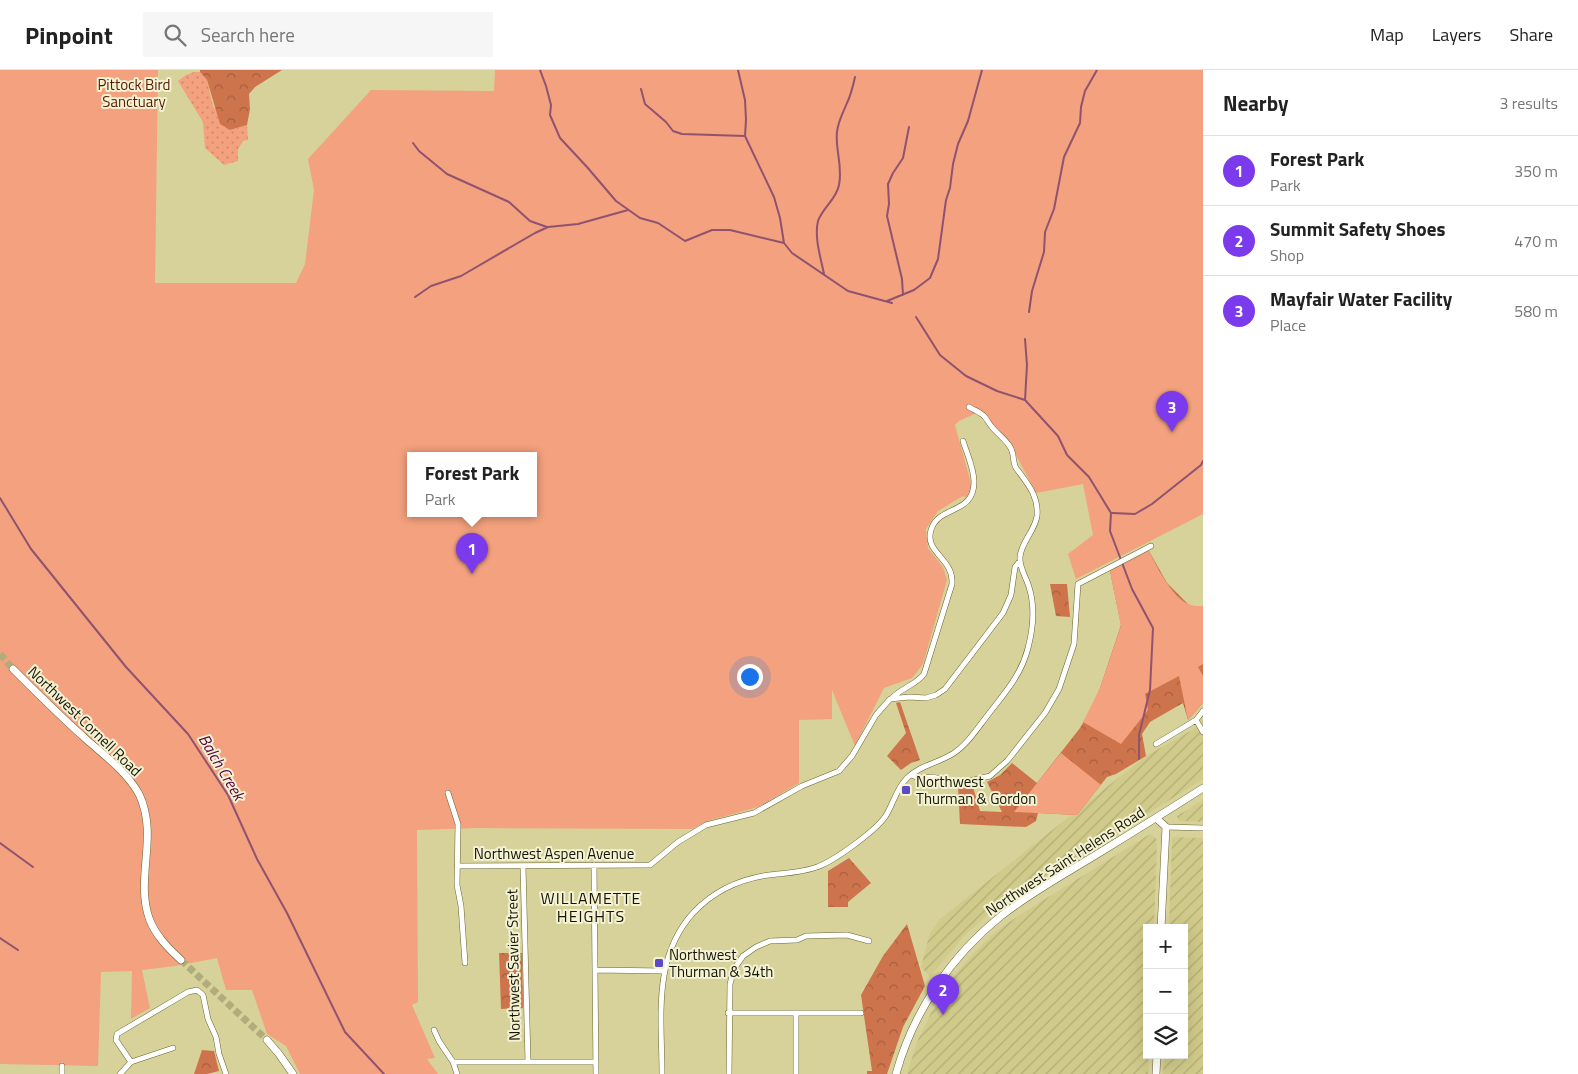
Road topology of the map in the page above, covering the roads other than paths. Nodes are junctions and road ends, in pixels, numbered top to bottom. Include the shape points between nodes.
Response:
1 (969, 407) dead end
2 (963, 441) dead end
3 (1151, 546) dead end
4 (1020, 561) junction
5 (13, 669) tunnel mouth
6 (891, 699) junction
7 (1203, 711) edge
8 (1196, 720) junction
9 (1203, 732) edge
10 (1156, 744) dead end
11 (911, 775) junction
12 (1203, 788) edge
13 (448, 793) dead end
14 (1156, 818) junction
15 (1166, 827) junction
16 (1203, 828) edge
17 (457, 866) junction
18 (523, 866) junction
19 (594, 866) junction
20 (1162, 924) edge
21 (869, 941) dead end
22 (181, 960) tunnel mouth
23 (466, 963) dead end
24 (595, 970) junction
25 (664, 971) junction
26 (861, 1012) dead end
27 (728, 1013) junction
28 (796, 1013) junction
29 (434, 1030) dead end
30 (267, 1040) tunnel mouth
31 (173, 1048) dead end
32 (1157, 1059) edge
33 (131, 1062) junction
34 (453, 1062) junction
35 (528, 1062) junction
36 (596, 1062) junction
37 (62, 1066) dead end
38 (62, 1074) edge
39 (120, 1074) edge
40 (226, 1074) edge
41 (293, 1074) edge
42 (458, 1074) edge
43 (596, 1074) edge
44 (662, 1074) edge
45 (729, 1074) edge
46 (796, 1074) edge
47 (896, 1074) edge
48 (1156, 1074) edge

1 - 4 street via 985,417 1011,448 1015,466 1035,499 1036,521 1022,548
2 - 6 street, Northwest Aspen Avenue via 973,471 972,492 960,507 938,518 930,530 932,546 949,567 952,584 924,674
3 - 11 street via 1077,585 1074,644 1059,689 1045,713 1007,761 990,776 966,782 954,783
4 - 6 street via 1015,567 1011,595 1003,613 945,689 931,697
4 - 11 street via 1030,594 1032,615 1029,647 1020,670 964,744 954,753
5 - 22 main road, Northwest Cornell Road via 125,775 138,794 148,832 147,911 156,932
6 - 19 street, Northwest Aspen Avenue via 879,711 852,756 839,770 754,813 706,825 650,865
7 - 8 street
8 - 9 street
8 - 10 street
11 - 25 street via 901,786 883,819 834,859 808,870 742,881 708,900 679,932
12 - 14 main road, Northwest Saint Helens Road
13 - 17 street via 458,824
14 - 15 main road
14 - 47 main road, Northwest Saint Helens Road via 1019,903 982,932 934,989 914,1027
15 - 16 street
15 - 20 main road
17 - 18 street, Northwest Aspen Avenue
17 - 23 street
18 - 19 street, Northwest Aspen Avenue
18 - 35 street, Northwest Savier Street
19 - 24 street
21 - 27 street via 847,935 806,936 797,940 763,943 743,956 734,969
24 - 25 street
24 - 36 street
25 - 44 street
26 - 28 street
27 - 28 street
27 - 45 street
28 - 46 street
29 - 34 street
30 - 41 main road
31 - 33 street
32 - 48 main road
33 - 39 street
33 - 40 street via 116,1040 117,1034 188,992 197,990 203,994
34 - 35 street
34 - 42 street
35 - 36 street
36 - 43 street
37 - 38 street

